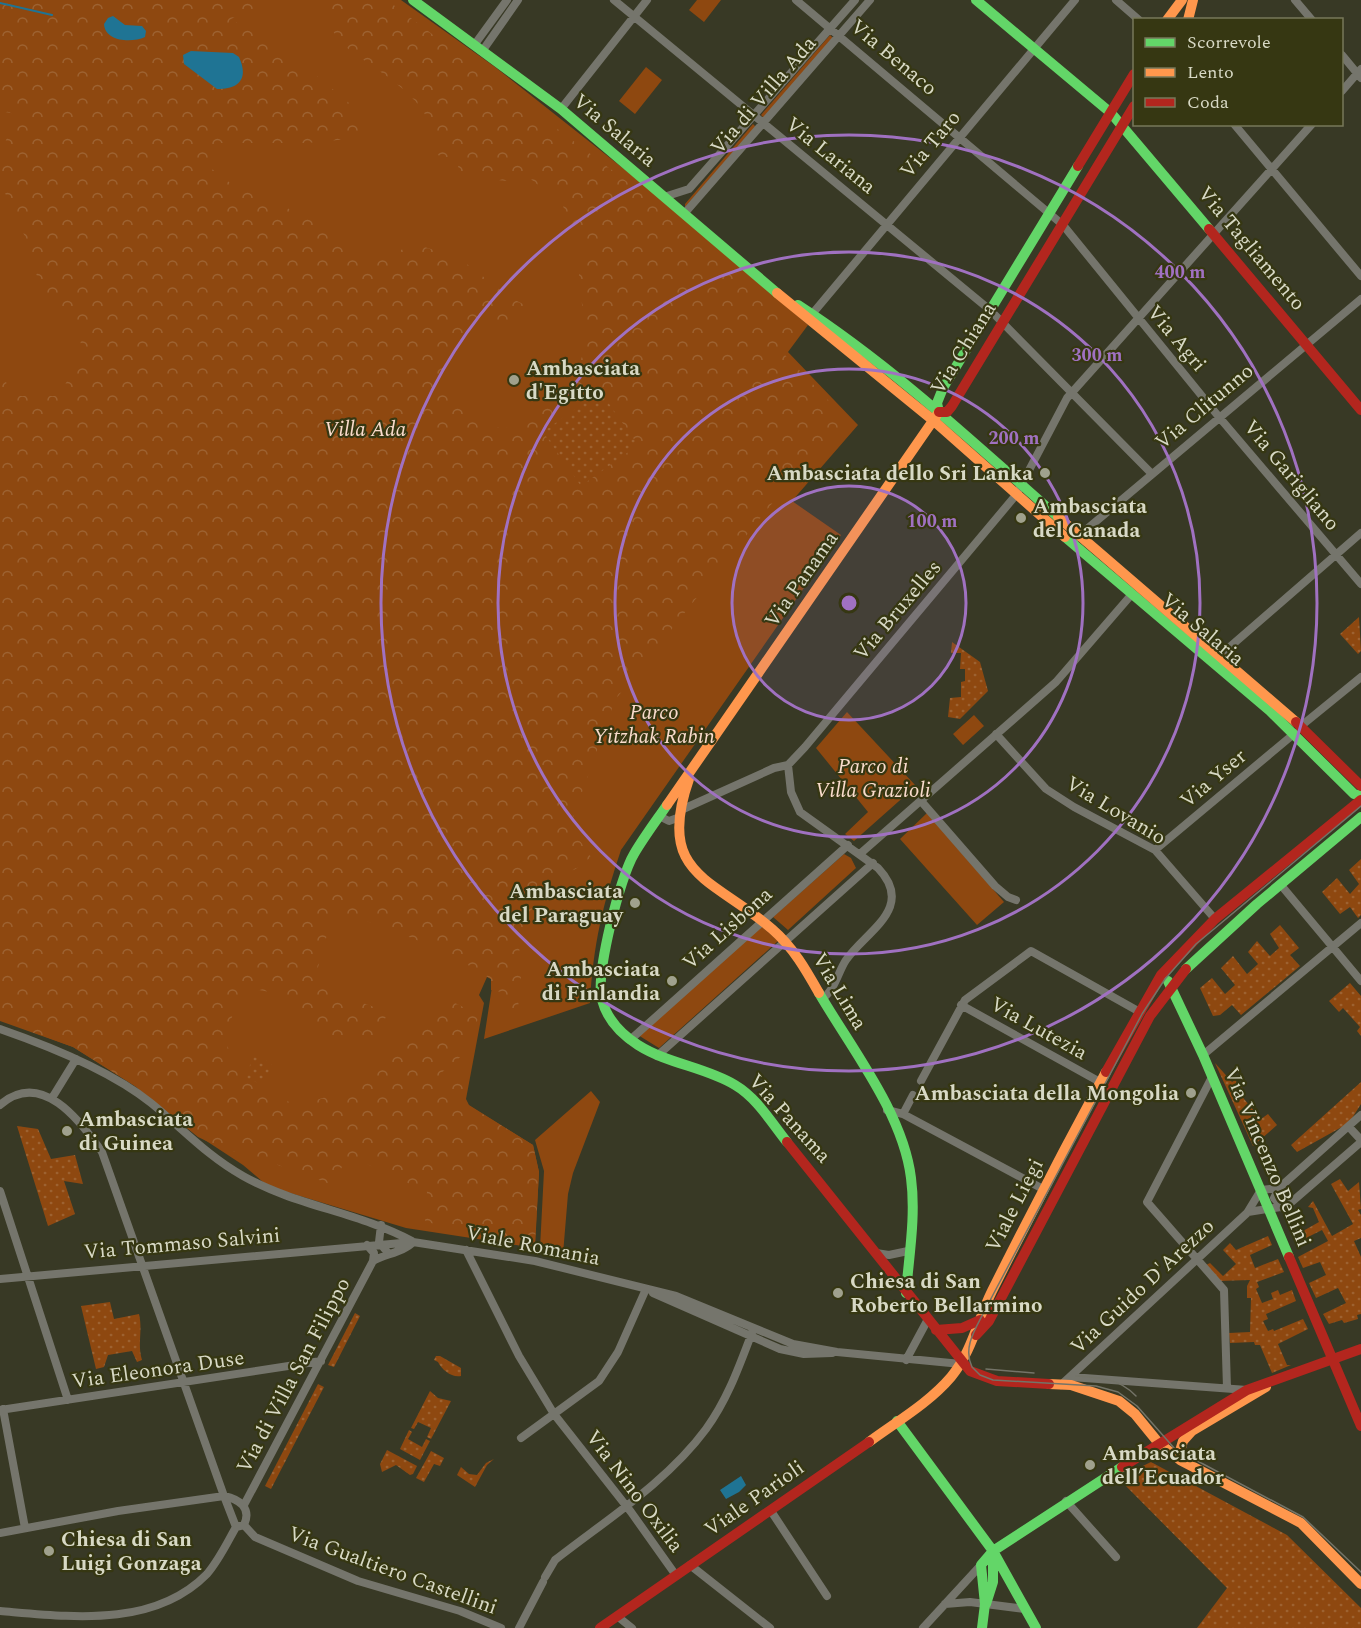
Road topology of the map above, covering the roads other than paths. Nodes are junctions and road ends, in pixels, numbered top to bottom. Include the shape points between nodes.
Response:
1 (413, 0) edge
2 (507, 0) edge
3 (517, 0) edge
4 (614, 0) edge
5 (647, 0) edge
6 (796, 0) edge
7 (855, 0) edge
8 (870, 0) edge
9 (976, 0) edge
10 (1075, 0) edge
11 (1116, 0) edge
12 (1295, 0) edge
13 (1180, 2) edge
14 (1191, 10) edge
15 (634, 17) junction
16 (1137, 18) edge
17 (1168, 18) edge
18 (1310, 18) edge
19 (831, 28) junction
20 (839, 35) junction
21 (479, 47) junction
22 (1035, 49) junction
23 (1343, 57) edge
24 (1360, 73) edge
25 (1133, 76) edge
26 (1343, 89) edge
27 (1133, 108) edge
28 (561, 109) junction
29 (1111, 113) junction
30 (755, 117) junction
31 (763, 123) junction
32 (1122, 126) junction
33 (1236, 126) edge
34 (1310, 126) edge
35 (960, 136) junction
36 (1272, 169) junction
37 (664, 196) junction
38 (1050, 213) junction
39 (684, 214) junction
40 (887, 223) junction
41 (1063, 225) junction
42 (1214, 233) junction
43 (1361, 276) edge
44 (785, 298) junction
45 (1361, 299) edge
46 (990, 310) junction
47 (813, 313) junction
48 (1140, 320) junction
49 (1003, 321) junction
50 (1307, 344) junction
51 (943, 388) junction
52 (1072, 393) junction
53 (921, 398) junction
54 (1361, 410) edge
55 (936, 417) junction
56 (1219, 417) junction
57 (1152, 474) junction
58 (1019, 491) junction
59 (1361, 533) edge
60 (1075, 539) junction
61 (1336, 554) junction
62 (1361, 585) edge
63 (1132, 594) junction
64 (1216, 659) junction
65 (1361, 677) edge
66 (1298, 730) junction
67 (996, 734) junction
68 (788, 765) junction
69 (694, 767) junction
70 (1361, 786) edge
71 (1361, 798) edge
72 (921, 801) junction
73 (664, 813) junction
74 (681, 813) junction
75 (1361, 817) edge
76 (848, 845) junction
77 (1155, 850) junction
78 (861, 853) junction
79 (873, 863) junction
80 (1280, 884) junction
81 (1017, 900) dead end
82 (1215, 919) junction
83 (762, 920) junction
84 (1361, 923) edge
85 (785, 942) junction
86 (1333, 947) junction
87 (1161, 975) junction
88 (1361, 981) edge
89 (1171, 985) junction
90 (822, 999) junction
91 (961, 1005) junction
92 (1138, 1011) junction
93 (0, 1029) edge
94 (630, 1040) junction
95 (1203, 1055) junction
96 (657, 1056) junction
97 (76, 1059) junction
98 (1212, 1077) junction
99 (921, 1081) dead end
100 (1100, 1082) junction
101 (913, 1095) dead end
102 (52, 1098) junction
103 (0, 1105) edge
104 (886, 1110) junction
105 (903, 1114) junction
106 (1361, 1115) edge
107 (1349, 1127) junction
108 (1361, 1141) edge
109 (1279, 1188) junction
110 (1043, 1189) junction
111 (1261, 1190) junction
112 (0, 1191) edge
113 (1282, 1207) junction
114 (1269, 1210) junction
115 (1247, 1213) junction
116 (381, 1226) junction
117 (413, 1242) junction
118 (379, 1244) junction
119 (367, 1245) junction
120 (466, 1250) junction
121 (908, 1251) junction
122 (388, 1253) junction
123 (876, 1253) junction
124 (1197, 1260) junction
125 (373, 1261) junction
126 (143, 1265) junction
127 (27, 1275) junction
128 (0, 1279) edge
129 (646, 1289) junction
130 (906, 1293) junction
131 (980, 1320) junction
132 (931, 1325) junction
133 (752, 1333) junction
134 (976, 1335) junction
135 (1361, 1349) edge
136 (1332, 1359) junction
137 (906, 1360) junction
138 (321, 1361) junction
139 (961, 1364) junction
140 (1071, 1377) junction
141 (184, 1383) junction
142 (1271, 1383) junction
143 (1061, 1385) junction
144 (1227, 1388) junction
145 (1247, 1390) junction
146 (68, 1400) junction
147 (1, 1409) edge
148 (554, 1414) junction
149 (897, 1421) junction
150 (1361, 1426) edge
151 (521, 1438) dead end
152 (1161, 1444) junction
153 (1178, 1458) junction
154 (224, 1496) junction
155 (1066, 1500) junction
156 (244, 1505) junction
157 (626, 1505) junction
158 (771, 1511) junction
159 (240, 1526) junction
160 (25, 1528) junction
161 (0, 1533) edge
162 (993, 1551) junction
163 (1116, 1557) dead end
164 (690, 1565) junction
165 (981, 1565) junction
166 (675, 1574) junction
167 (1361, 1584) edge
168 (827, 1596) dead end
169 (945, 1604) junction
170 (985, 1604) junction
171 (1025, 1609) junction
172 (0, 1611) edge
173 (617, 1616) junction
174 (501, 1628) edge
175 (519, 1628) edge
176 (600, 1628) edge
177 (632, 1628) edge
178 (770, 1628) edge
179 (923, 1628) edge
180 (982, 1628) edge
181 (1035, 1628) edge

1 - 21 street, Via Salaria
2 - 21 street
3 - 21 street
4 - 15 street, Via Lariana
5 - 15 street
6 - 19 street, Via Benaco
7 - 19 street, Via di Villa Ada
8 - 20 street, Via di Villa Ada
9 - 22 street, Via Tagliamento
10 - 22 street, Via Taro
11 - 16 street
12 - 18 street
13 - 14 street via 1187,3
13 - 17 street
15 - 28 street
15 - 30 street, Via Lariana
19 - 20 street, Via Benaco
19 - 30 street, Via di Villa Ada
20 - 31 street, Via di Villa Ada
20 - 35 street, Via Benaco
21 - 28 street, Via Salaria
22 - 29 street, Via Tagliamento
22 - 35 street, Via Taro
23 - 24 street
24 - 26 street
25 - 29 street, Via Chiana
27 - 32 street, Via Chiana
28 - 37 street, Via Salaria
29 - 32 street, Via Tagliamento
29 - 38 street, Via Chiana
30 - 31 street, Via Lariana
30 - 37 street, Via di Villa Ada via 689,189
31 - 39 street, Via di Villa Ada
31 - 40 street, Via Lariana
32 - 41 street, Via Chiana
32 - 42 street, Via Tagliamento
33 - 36 street
34 - 36 street, Via Bruxelles
35 - 38 street, Via Benaco
35 - 40 street, Via Taro
36 - 42 street, Via Bruxelles
36 - 43 street
37 - 39 street, Via Salaria
38 - 41 street
38 - 46 street, Via Chiana
39 - 44 street, Via Salaria
40 - 46 street, Via Lariana
40 - 47 street, Via Taro
41 - 48 street, Via Agri
41 - 49 street, Via Chiana
42 - 48 street, Via Bruxelles
42 - 50 street, Via Tagliamento
44 - 47 street, Via Salaria
44 - 55 street, Via Salaria
45 - 50 street, Via Clitunno
46 - 49 street, Via Lariana
46 - 51 street, Via Chiana
47 - 53 street, Via Salaria
48 - 52 street, Via Bruxelles
48 - 56 street, Via Agri
49 - 52 street, Via Lariana
49 - 55 street, Via Chiana via 950,409
50 - 54 street, Via Tagliamento
50 - 56 street, Via Clitunno
51 - 53 street via 933,396
51 - 55 street, Via Chiana
52 - 57 street, Via Lariana
52 - 58 street, Via Bruxelles
53 - 55 street, Via Salaria
55 - 58 street, Via Salaria
55 - 69 street, Via Panama
56 - 57 street, Via Clitunno
56 - 61 street, Via Garigliano
57 - 60 street, Via Clitunno
58 - 60 street, Via Salaria
58 - 68 street, Via Bruxelles
59 - 61 street
60 - 63 street, Via Salaria
60 - 64 street, Via Salaria
61 - 62 street, Via Garigliano
61 - 64 street
63 - 64 street, Via Salaria
63 - 67 street via 1069,669
64 - 66 street, Via Salaria
65 - 66 street, Via Yser
66 - 70 street, Via Salaria
66 - 71 street, Via Salaria
66 - 77 street, Via Yser
67 - 72 street
67 - 77 street, Via Lovanio via 1046,789
68 - 74 street
68 - 76 street via 800,812
69 - 73 street, Via Panama
69 - 74 street
71 - 82 street, Viale Liegi
72 - 78 street
72 - 81 street via 995,886
73 - 74 street via 673,805
73 - 74 street via 675,821
73 - 94 street, Via Panama via 626,871 601,980 606,1010
74 - 83 street, Via Lima via 684,854 693,871
75 - 80 street, Viale Liegi
76 - 78 street
76 - 83 street, Via Lisbona
77 - 82 street, Via Lovanio
78 - 79 street
79 - 85 street
79 - 90 street via 888,884 888,913 851,953
80 - 86 street
80 - 89 street, Viale Liegi
82 - 87 street, Viale Liegi
83 - 85 street, Via Lima
83 - 94 street, Via Lisbona
84 - 86 street
85 - 90 street, Via Lima
85 - 96 street
86 - 88 street
86 - 95 street
87 - 89 street, Via Vincenzo Bellini
87 - 92 street, Viale Liegi
89 - 95 street, Via Vincenzo Bellini
89 - 134 street, Viale Liegi via 1149,1016 989,1322
90 - 104 street, Via Lima
91 - 92 street via 1031,951
91 - 99 street
91 - 100 street, Via Lutezia
92 - 100 street, Viale Liegi
93 - 97 street
94 - 96 street, Via Panama
95 - 98 street, Via Vincenzo Bellini
96 - 123 street, Via Panama via 725,1078 747,1094
97 - 102 street
97 - 116 street via 150,1102 213,1159 242,1176 295,1201
98 - 111 street, Via Vincenzo Bellini
98 - 124 street via 1147,1202
100 - 110 street, Viale Liegi
101 - 105 street
102 - 103 street via 25,1092
102 - 126 street via 88,1131 102,1152
104 - 105 street
104 - 121 street, Via Lima via 909,1167
105 - 110 street
106 - 107 street
107 - 108 street
107 - 109 street
108 - 113 street
109 - 111 street
109 - 113 street via 1274,1198
110 - 131 street, Viale Liegi
111 - 114 street, Via Vincenzo Bellini
111 - 115 street, Via Guido D'Arezzo
112 - 127 street
113 - 114 street
114 - 115 street
114 - 136 street, Via Vincenzo Bellini
115 - 124 street, Via Guido D'Arezzo
116 - 117 street
116 - 118 street
117 - 118 street, Via Tommaso Salvini
117 - 120 street, Viale Romania
117 - 122 street
118 - 119 street, Via Tommaso Salvini
118 - 122 street
119 - 125 street via 374,1253
119 - 126 street, Via Tommaso Salvini
120 - 129 street, Viale Romania via 535,1261
120 - 148 street, Via Nino Oxilia via 519,1356
121 - 123 street
121 - 130 street, Via Lima
122 - 125 street
123 - 130 street, Via Panama
124 - 140 street, Via Guido D'Arezzo
124 - 144 street via 1224,1290
125 - 138 street, Via di Villa San Filippo
126 - 127 street, Via Tommaso Salvini
126 - 141 street
127 - 128 street, Via Tommaso Salvini
127 - 146 street
129 - 133 street, Viale Romania via 676,1296
129 - 148 street via 618,1352 599,1381
130 - 132 street, Via Panama
131 - 132 street via 962,1328
131 - 134 street, Viale Liegi
132 - 137 street
132 - 139 street, Via Panama via 952,1346
133 - 137 street, Viale Romania via 837,1352
133 - 157 street via 707,1428 680,1460
134 - 139 street, Viale Parioli
135 - 136 street
136 - 142 street
136 - 150 street, Via Vincenzo Bellini
137 - 139 street, Viale Romania
138 - 141 street, Via Eleonora Duse
138 - 156 street, Via di Villa San Filippo
139 - 143 street via 989,1380
139 - 149 street, Viale Parioli via 928,1398
140 - 143 street, Via Guido D'Arezzo
140 - 144 street
141 - 146 street, Via Eleonora Duse
141 - 154 street
142 - 145 street
142 - 153 street via 1192,1431
143 - 152 street via 1121,1403
144 - 145 street
145 - 152 street via 1179,1429
146 - 147 street, Via Eleonora Duse
147 - 160 street
148 - 151 street
148 - 157 street, Via Nino Oxilia
149 - 158 street, Viale Parioli
149 - 162 street
152 - 153 street
152 - 155 street
153 - 167 street via 1294,1518
154 - 156 street
154 - 159 street
154 - 160 street
155 - 162 street
155 - 163 street
156 - 159 street via 247,1517
157 - 166 street, Via Nino Oxilia
157 - 175 street via 555,1560
158 - 164 street, Viale Parioli
158 - 168 street
159 - 172 street via 207,1574 185,1596 158,1611 111,1620
159 - 174 street, Via Gualtiero Castellini via 255,1537 358,1581 441,1605
160 - 161 street
162 - 165 street
162 - 170 street via 993,1582
162 - 171 street
164 - 166 street, Viale Parioli
164 - 178 street
165 - 169 street
165 - 170 street
166 - 173 street, Viale Parioli
169 - 170 street
169 - 179 street
170 - 171 street
170 - 180 street
171 - 181 street
173 - 176 street, Viale Parioli
173 - 177 street

